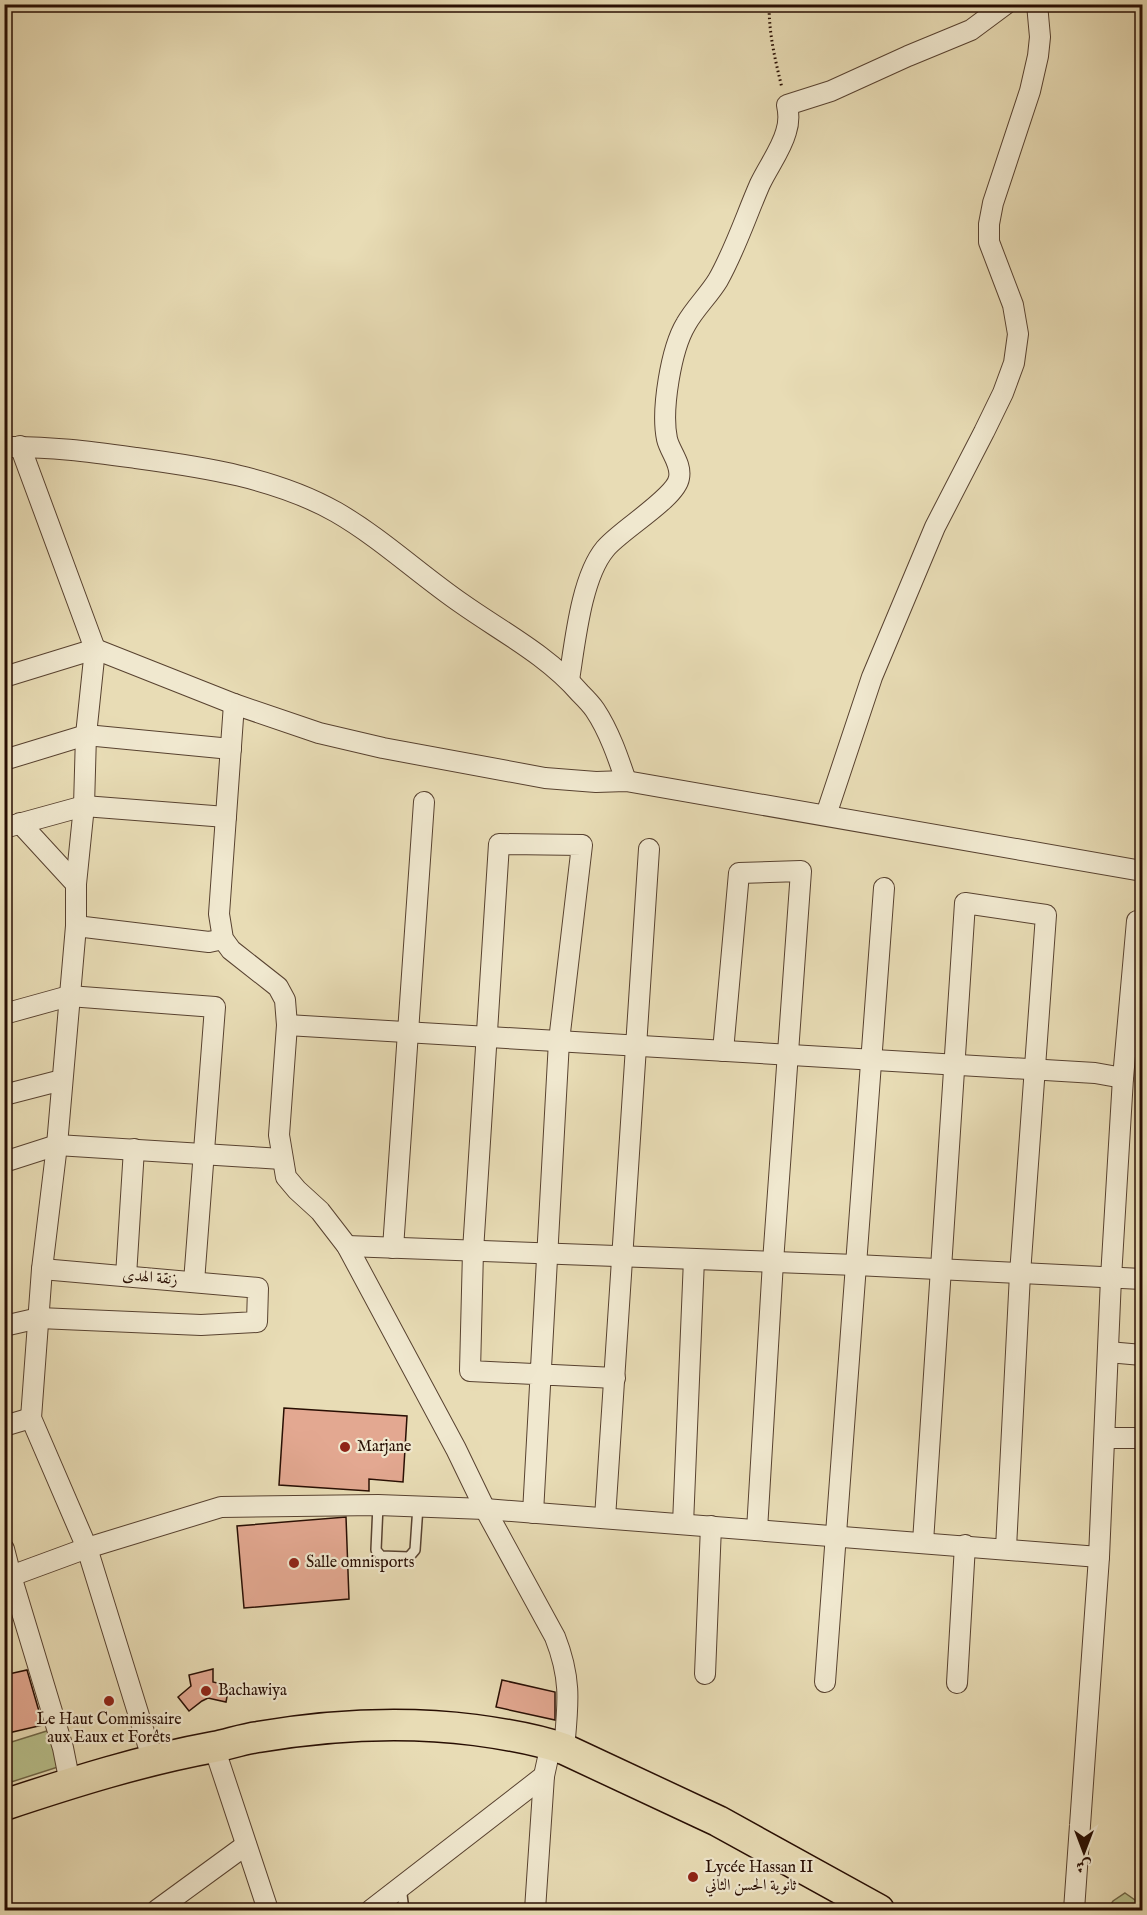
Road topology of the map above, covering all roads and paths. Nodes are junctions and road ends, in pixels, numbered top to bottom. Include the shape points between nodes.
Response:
1 (769, 4) edge
2 (1006, 4) edge
3 (1037, 4) edge
4 (787, 105) junction
5 (12, 447) edge
6 (95, 649) junction
7 (4, 678) edge
8 (568, 680) junction
9 (234, 704) junction
10 (86, 735) junction
11 (231, 749) junction
12 (4, 760) edge
13 (626, 781) junction
14 (424, 802) dead end
15 (84, 806) junction
16 (826, 815) junction
17 (226, 817) junction
18 (12, 825) edge
19 (649, 849) dead end
20 (1143, 871) edge
21 (76, 884) junction
22 (884, 888) dead end
23 (1137, 921) dead end
24 (76, 926) junction
25 (223, 939) junction
26 (69, 996) junction
27 (4, 1014) edge
28 (287, 1025) junction
29 (408, 1032) junction
30 (487, 1037) junction
31 (559, 1041) junction
32 (637, 1046) junction
33 (723, 1051) junction
34 (788, 1055) junction
35 (871, 1060) junction
36 (954, 1065) junction
37 (1035, 1070) junction
38 (1124, 1078) junction
39 (62, 1080) junction
40 (4, 1095) edge
41 (57, 1145) junction
42 (134, 1149) junction
43 (204, 1153) junction
44 (282, 1159) junction
45 (4, 1162) edge
46 (347, 1246) junction
47 (393, 1248) junction
48 (473, 1251) junction
49 (548, 1254) junction
50 (623, 1256) junction
51 (694, 1259) junction
52 (773, 1262) junction
53 (856, 1265) junction
54 (42, 1269) junction
55 (941, 1269) junction
56 (1020, 1274) junction
57 (126, 1276) junction
58 (1112, 1278) junction
59 (1143, 1279) edge
60 (194, 1282) junction
61 (39, 1318) junction
62 (4, 1326) edge
63 (1108, 1352) junction
64 (1143, 1355) edge
65 (541, 1376) junction
66 (615, 1378) junction
67 (31, 1418) junction
68 (4, 1426) edge
69 (1105, 1438) junction
70 (1143, 1438) edge
71 (378, 1505) junction
72 (418, 1506) junction
73 (485, 1509) junction
74 (532, 1513) junction
75 (605, 1518) junction
76 (683, 1524) junction
77 (711, 1526) junction
78 (757, 1530) junction
79 (836, 1535) junction
80 (923, 1542) junction
81 (964, 1545) junction
82 (87, 1548) junction
83 (1006, 1548) junction
84 (4, 1549) edge
85 (1100, 1557) junction
86 (11, 1576) junction
87 (705, 1674) dead end
88 (825, 1682) dead end
89 (957, 1683) dead end
90 (214, 1747) junction
91 (557, 1747) junction
92 (153, 1761) junction
93 (544, 1776) junction
94 (70, 1783) junction
95 (4, 1805) edge
96 (246, 1845) junction
97 (401, 1887) junction
98 (157, 1911) edge
99 (268, 1911) edge
100 (371, 1911) edge
101 (404, 1911) edge
102 (535, 1911) edge
103 (879, 1911) edge
104 (1074, 1911) edge

1 - 4 path via 772,52
2 - 4 street via 970,30 831,91
3 - 16 street via 1038,56 989,224 989,242 1018,334 1014,363 1003,393 935,527 872,677
4 - 8 street via 787,129 780,148 726,264 677,342 666,420 679,478 663,499 605,549 598,560 584,600
5 - 6 street
5 - 8 street via 168,462 248,478 298,494 336,512 381,542
6 - 7 street
6 - 9 street
6 - 10 street
8 - 13 street via 595,709
9 - 11 street
9 - 13 street via 319,733 383,748 546,778
10 - 11 street
10 - 12 street
10 - 15 street
11 - 17 street
13 - 16 street
14 - 29 street
15 - 17 street
15 - 18 street
15 - 21 street
16 - 20 street
17 - 25 street via 219,914
18 - 21 street
19 - 32 street
21 - 24 street
22 - 35 street
23 - 38 street
24 - 25 street via 209,942
24 - 26 street
25 - 28 street via 244,962 278,987 285,1000
26 - 27 street
26 - 39 street
26 - 43 street via 215,1006
28 - 29 street
28 - 44 street via 279,1135
29 - 30 street
29 - 47 street
30 - 31 street
30 - 31 street via 499,844 582,845
30 - 48 street
31 - 32 street
31 - 49 street
32 - 33 street
32 - 50 street
33 - 34 street
33 - 34 street via 739,873 801,871
34 - 35 street
34 - 52 street
35 - 36 street
35 - 53 street
36 - 37 street
36 - 37 street via 964,903 1046,915
36 - 55 street
37 - 38 street
37 - 56 street
38 - 58 street
39 - 40 street
39 - 41 street
41 - 42 street
41 - 45 street
41 - 54 street
42 - 43 street
42 - 57 street
43 - 44 street
43 - 60 street
44 - 46 street via 286,1177 320,1210
46 - 47 street
46 - 73 street
47 - 48 street
48 - 49 street
48 - 65 street via 470,1371
49 - 50 street
49 - 65 street
50 - 51 street
50 - 66 street
51 - 52 street
51 - 76 street
52 - 53 street
52 - 78 street
53 - 55 street
53 - 79 street
54 - 57 street, زنقة الهدى
54 - 61 street
55 - 56 street
55 - 80 street
56 - 58 street
56 - 83 street
57 - 60 street, زنقة الهدى
58 - 59 street
58 - 63 street
60 - 61 street, زنقة الهدى via 258,1288 257,1322 201,1325
61 - 62 street
61 - 67 street
63 - 64 street
63 - 69 street
65 - 66 street
65 - 74 street
66 - 75 street
67 - 68 street
67 - 82 street
69 - 70 street
69 - 85 street
71 - 72 street
71 - 72 lane via 378,1554 409,1557 415,1550
71 - 82 street via 221,1507
72 - 73 street
73 - 74 street
73 - 91 street via 562,1656 568,1683 568,1711
74 - 75 street
75 - 76 street
76 - 77 street
77 - 78 street
77 - 87 street
78 - 79 street
79 - 80 street
79 - 88 street
80 - 81 street
81 - 83 street
81 - 89 street
82 - 86 street
82 - 92 street
83 - 85 street
84 - 86 street
85 - 104 street
86 - 94 street
90 - 91 main road via 305,1730 443,1726
90 - 92 main road
90 - 96 street
91 - 93 street
91 - 103 main road via 718,1821
92 - 94 main road
93 - 97 street
93 - 102 street
94 - 95 main road
96 - 98 street
96 - 99 street
97 - 100 street
97 - 101 lane

